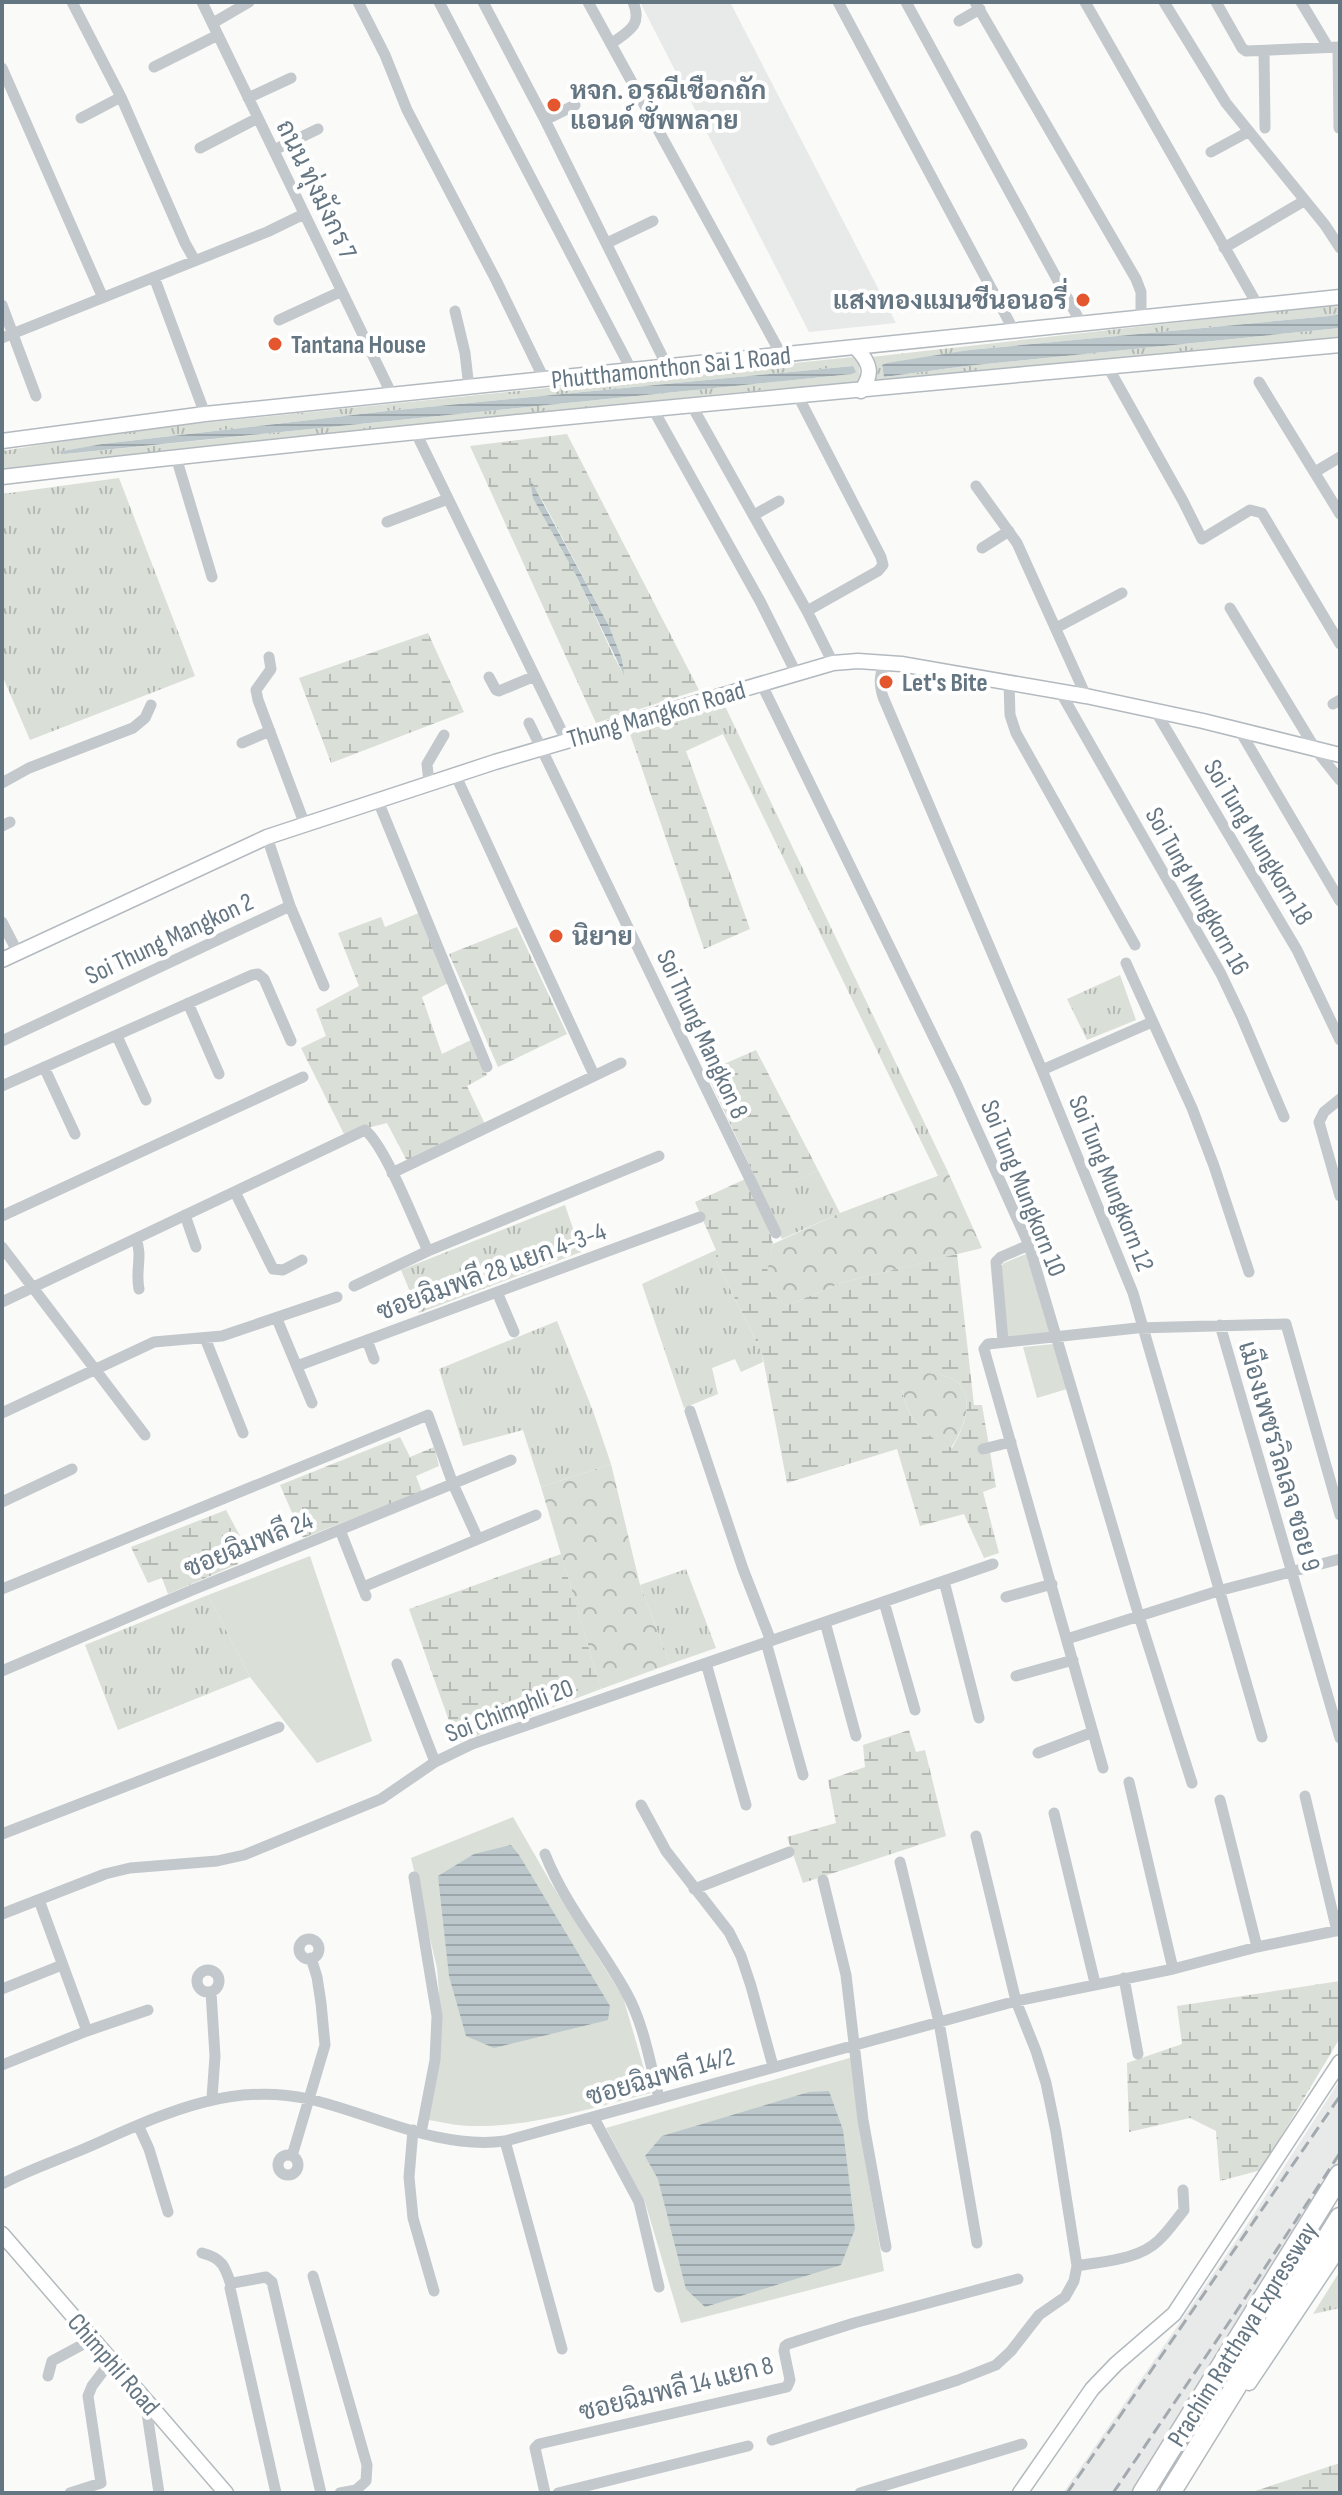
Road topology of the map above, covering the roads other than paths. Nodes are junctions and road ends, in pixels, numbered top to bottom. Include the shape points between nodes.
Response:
1 (72, 2) edge
2 (202, 2) edge
3 (249, 2) edge
4 (358, 2) edge
5 (439, 2) edge
6 (483, 2) edge
7 (588, 2) edge
8 (633, 2) edge
9 (838, 2) edge
10 (906, 2) edge
11 (1085, 2) edge
12 (1164, 2) edge
13 (1216, 2) edge
14 (1301, 2) edge
15 (978, 6) edge
16 (959, 21) dead end
17 (213, 23) junction
18 (218, 35) junction
19 (611, 44) junction
20 (1335, 47) edge
21 (1264, 51) junction
22 (154, 67) dead end
23 (2, 68) edge
24 (291, 78) dead end
25 (121, 97) junction
26 (248, 98) junction
27 (575, 105) dead end
28 (81, 118) dead end
29 (258, 118) junction
30 (545, 120) junction
31 (1265, 128) dead end
32 (1339, 128) edge
33 (318, 129) dead end
34 (1248, 132) junction
35 (200, 148) dead end
36 (274, 150) junction
37 (1211, 152) dead end
38 (1304, 201) junction
39 (304, 214) junction
40 (653, 221) dead end
41 (607, 243) junction
42 (1224, 248) junction
43 (1340, 248) edge
44 (194, 259) junction
45 (154, 277) junction
46 (342, 291) junction
47 (1340, 297) edge
48 (103, 298) junction
49 (1257, 304) junction
50 (2, 305) edge
51 (455, 311) dead end
52 (1141, 317) junction
53 (279, 320) dead end
54 (1081, 323) junction
55 (1013, 329) junction
56 (8, 336) edge
57 (1340, 345) edge
58 (857, 349) junction
59 (782, 356) junction
60 (1108, 367) junction
61 (668, 368) junction
62 (632, 371) junction
63 (544, 379) junction
64 (1259, 382) dead end
65 (469, 388) junction
66 (861, 391) junction
67 (392, 395) junction
68 (36, 396) dead end
69 (798, 396) junction
70 (692, 406) junction
71 (653, 409) junction
72 (205, 414) junction
73 (416, 433) junction
74 (2, 441) edge
75 (176, 457) junction
76 (1340, 457) edge
77 (1315, 472) junction
78 (2, 477) edge
79 (976, 486) dead end
80 (448, 499) junction
81 (779, 501) dead end
82 (1340, 514) edge
83 (754, 515) junction
84 (387, 522) dead end
85 (1009, 531) junction
86 (982, 548) dead end
87 (212, 577) dead end
88 (1122, 593) dead end
89 (1230, 608) dead end
90 (807, 611) junction
91 (1056, 628) junction
92 (1340, 644) edge
93 (269, 657) dead end
94 (833, 663) junction
95 (885, 663) junction
96 (796, 673) junction
97 (535, 676) junction
98 (489, 677) dead end
99 (761, 683) junction
100 (1009, 683) junction
101 (1061, 693) junction
102 (1086, 696) junction
103 (151, 705) dead end
104 (1156, 712) junction
105 (529, 723) dead end
106 (270, 731) junction
107 (1240, 731) junction
108 (444, 735) dead end
109 (566, 740) junction
110 (242, 743) dead end
111 (541, 748) junction
112 (1316, 750) junction
113 (1340, 755) edge
114 (455, 774) junction
115 (1340, 780) edge
116 (2, 783) edge
117 (429, 783) junction
118 (378, 801) junction
119 (305, 825) junction
120 (267, 837) junction
121 (1340, 901) edge
122 (290, 906) junction
123 (2, 922) edge
124 (1135, 945) dead end
125 (18, 953) junction
126 (2, 960) edge
127 (1126, 963) dead end
128 (324, 986) dead end
129 (188, 1003) junction
130 (1152, 1022) junction
131 (117, 1036) junction
132 (1340, 1040) edge
133 (2, 1041) edge
134 (291, 1041) dead end
135 (621, 1063) dead end
136 (44, 1067) junction
137 (487, 1067) dead end
138 (1042, 1070) junction
139 (219, 1074) dead end
140 (594, 1075) junction
141 (303, 1077) dead end
142 (2, 1086) edge
143 (1340, 1099) edge
144 (146, 1100) dead end
145 (1284, 1117) dead end
146 (75, 1134) dead end
147 (659, 1156) dead end
148 (392, 1173) junction
149 (235, 1192) junction
150 (1340, 1196) edge
151 (185, 1215) junction
152 (2, 1216) edge
153 (700, 1217) dead end
154 (776, 1233) dead end
155 (136, 1239) junction
156 (1029, 1245) junction
157 (2, 1247) edge
158 (196, 1247) dead end
159 (428, 1251) junction
160 (302, 1260) dead end
161 (1249, 1272) dead end
162 (354, 1286) dead end
163 (33, 1287) junction
164 (139, 1289) dead end
165 (497, 1292) junction
166 (337, 1297) dead end
167 (2, 1302) edge
168 (277, 1319) junction
169 (1220, 1325) junction
170 (1145, 1327) junction
171 (514, 1332) dead end
172 (1056, 1337) junction
173 (205, 1338) junction
174 (367, 1340) junction
175 (1003, 1341) junction
176 (374, 1359) dead end
177 (297, 1366) junction
178 (96, 1369) junction
179 (312, 1403) dead end
180 (3, 1411) edge
181 (690, 1411) dead end
182 (243, 1433) dead end
183 (145, 1435) dead end
184 (1011, 1442) junction
185 (983, 1449) dead end
186 (511, 1460) dead end
187 (72, 1469) dead end
188 (453, 1484) junction
189 (2, 1502) edge
190 (536, 1515) dead end
191 (1340, 1515) edge
192 (340, 1530) junction
193 (478, 1539) junction
194 (1340, 1559) edge
195 (993, 1564) dead end
196 (1290, 1572) junction
197 (944, 1581) junction
198 (1052, 1584) junction
199 (2, 1589) edge
200 (1218, 1591) junction
201 (1006, 1597) dead end
202 (884, 1602) junction
203 (1139, 1616) junction
204 (825, 1622) junction
205 (1067, 1639) junction
206 (769, 1641) junction
207 (1073, 1660) junction
208 (706, 1663) junction
209 (397, 1664) dead end
210 (2, 1671) edge
211 (1016, 1676) dead end
212 (915, 1710) dead end
213 (979, 1718) dead end
214 (279, 1727) dead end
215 (1093, 1732) junction
216 (856, 1736) dead end
217 (1262, 1737) dead end
218 (1340, 1738) edge
219 (1038, 1753) dead end
220 (435, 1762) junction
221 (1103, 1768) dead end
222 (803, 1775) dead end
223 (1129, 1782) dead end
224 (1192, 1783) dead end
225 (1305, 1796) dead end
226 (1220, 1800) dead end
227 (641, 1805) dead end
228 (746, 1805) dead end
229 (1054, 1813) dead end
230 (2, 1834) edge
231 (976, 1836) dead end
232 (789, 1852) dead end
233 (545, 1854) dead end
234 (900, 1862) dead end
235 (414, 1877) dead end
236 (823, 1880) dead end
237 (694, 1889) junction
238 (39, 1900) junction
239 (2, 1914) edge
240 (1339, 1930) edge
241 (1257, 1947) junction
242 (311, 1958) dead end
243 (62, 1965) junction
244 (1173, 1969) junction
245 (1124, 1978) junction
246 (1095, 1983) junction
247 (2, 1989) edge
248 (211, 1992) dead end
249 (1016, 2001) junction
250 (148, 2010) dead end
251 (939, 2022) junction
252 (87, 2031) junction
253 (855, 2045) junction
254 (1138, 2054) dead end
255 (1340, 2062) edge
256 (2, 2065) edge
257 (773, 2066) junction
258 (212, 2098) junction
259 (659, 2098) junction
260 (309, 2099) junction
261 (594, 2118) junction
262 (139, 2127) junction
263 (417, 2131) junction
264 (505, 2141) junction
265 (292, 2156) dead end
266 (1340, 2175) edge
267 (2, 2184) edge
268 (1183, 2190) dead end
269 (168, 2212) dead end
270 (1340, 2218) edge
271 (2, 2234) edge
272 (977, 2243) dead end
273 (886, 2247) dead end
274 (1340, 2247) edge
275 (202, 2253) dead end
276 (1077, 2266) junction
277 (1335, 2266) edge
278 (313, 2276) dead end
279 (1018, 2279) dead end
280 (231, 2285) junction
281 (659, 2287) dead end
282 (434, 2291) dead end
283 (93, 2339) junction
284 (562, 2349) dead end
285 (111, 2361) junction
286 (48, 2376) dead end
287 (145, 2400) junction
288 (772, 2440) dead end
289 (1022, 2444) dead end
290 (748, 2446) dead end
291 (874, 2491) edge
292 (70, 2493) edge
293 (159, 2493) edge
294 (226, 2493) edge
295 (276, 2493) edge
296 (321, 2493) edge
297 (340, 2493) edge
298 (545, 2493) edge
299 (558, 2493) edge
300 (860, 2493) edge
301 (1020, 2493) edge
302 (1143, 2493) edge
303 (1177, 2493) edge

1 - 25 street
2 - 17 street, ถนน ทุ่งมังกร 7
3 - 17 street
4 - 63 street
5 - 62 street
6 - 30 street
7 - 19 street
8 - 19 street via 635,24
9 - 55 street
10 - 54 street
11 - 42 street
12 - 34 street
13 - 21 street via 1242,48
14 - 20 street
15 - 16 street
15 - 52 street via 1136,279
17 - 18 street, ถนน ทุ่งมังกร 7
18 - 22 street
18 - 26 street, ถนน ทุ่งมังกร 7
19 - 59 street
20 - 21 street
20 - 32 street
21 - 31 street
23 - 48 street
24 - 26 street
25 - 28 street
25 - 44 street
26 - 29 street, ถนน ทุ่งมังกร 7
27 - 30 street
29 - 35 street
29 - 36 street, ถนน ทุ่งมังกร 7
30 - 41 street
33 - 36 street
34 - 37 street
34 - 38 street
36 - 39 street, ถนน ทุ่งมังกร 7
38 - 42 street
38 - 43 street
39 - 44 street
39 - 46 street, ถนน ทุ่งมังกร 7
40 - 41 street
41 - 61 street
42 - 49 street
44 - 45 street
45 - 48 street
45 - 72 street
46 - 53 street
46 - 67 street, ถนน ทุ่งมังกร 7
47 - 49 main road, Phutthamonthon Sai 1 Road
48 - 56 street
49 - 52 main road, Phutthamonthon Sai 1 Road
50 - 56 street
51 - 65 street
52 - 54 main road, Phutthamonthon Sai 1 Road
54 - 55 main road, Phutthamonthon Sai 1 Road
55 - 58 main road, Phutthamonthon Sai 1 Road
56 - 68 street
57 - 60 main road, Phutthamonthon Sai 1 Road
58 - 59 main road, Phutthamonthon Sai 1 Road
58 - 66 main road via 870,372
59 - 61 main road, Phutthamonthon Sai 1 Road
60 - 66 main road, Phutthamonthon Sai 1 Road
60 - 92 street via 1202,539 1250,510 1262,513
61 - 62 main road, Phutthamonthon Sai 1 Road
62 - 63 main road, Phutthamonthon Sai 1 Road
63 - 65 main road, Phutthamonthon Sai 1 Road
64 - 77 street
65 - 67 main road, Phutthamonthon Sai 1 Road
66 - 69 main road, Phutthamonthon Sai 1 Road
67 - 72 main road, Phutthamonthon Sai 1 Road
69 - 70 main road, Phutthamonthon Sai 1 Road
69 - 90 street via 883,565
70 - 71 main road, Phutthamonthon Sai 1 Road
70 - 83 street
71 - 73 main road, Phutthamonthon Sai 1 Road
71 - 96 street
72 - 74 main road, Phutthamonthon Sai 1 Road
73 - 75 main road, Phutthamonthon Sai 1 Road
73 - 80 street
75 - 78 main road, Phutthamonthon Sai 1 Road
75 - 87 street
76 - 77 street
77 - 82 street
79 - 85 street
80 - 84 street
80 - 97 street
81 - 83 street
83 - 90 street
85 - 86 street
85 - 91 street
88 - 91 street
89 - 112 street
90 - 94 street
91 - 102 street
93 - 106 street via 270,673 256,690
94 - 95 main road, Thung Mangkon Road
94 - 96 main road, Thung Mangkon Road
95 - 100 main road, Thung Mangkon Road
95 - 138 street, Soi Tung Mungkorn 12 via 879,685 883,697
96 - 99 main road, Thung Mangkon Road
97 - 98 street via 499,691
97 - 109 street
99 - 109 main road, Thung Mangkon Road
99 - 156 street, Soi Tung Mungkorn 10
100 - 101 main road, Thung Mangkon Road
100 - 124 street via 1016,733
101 - 102 main road, Thung Mangkon Road
101 - 145 street, Soi Tung Mungkorn 16 via 1221,974
102 - 104 main road, Thung Mangkon Road
103 - 116 street via 133,728
104 - 107 main road, Thung Mangkon Road
104 - 132 street, Soi Tung Mungkorn 18 via 1297,950
105 - 111 street, Soi Thung Mangkon 8
106 - 110 street
106 - 119 street
107 - 112 main road, Thung Mangkon Road
107 - 121 street
108 - 117 street via 427,764
109 - 111 main road, Thung Mangkon Road
111 - 114 main road, Thung Mangkon Road
111 - 154 street, Soi Thung Mangkon 8
112 - 113 main road, Thung Mangkon Road
112 - 115 street
114 - 117 main road, Thung Mangkon Road
114 - 140 street
117 - 118 main road, Thung Mangkon Road
118 - 119 main road, Thung Mangkon Road
118 - 137 street
119 - 120 main road, Thung Mangkon Road
120 - 122 street, Soi Thung Mangkon 2
120 - 125 main road, Thung Mangkon Road
122 - 128 street
122 - 133 street, Soi Thung Mangkon 2
123 - 125 street
125 - 126 main road, Thung Mangkon Road
127 - 130 street
129 - 131 street
129 - 134 street via 258,974
129 - 139 street
130 - 138 street
130 - 161 street via 1192,1108
131 - 136 street
131 - 144 street
135 - 140 street
136 - 142 street
136 - 146 street
138 - 170 street, Soi Tung Mungkorn 12
140 - 148 street
141 - 152 street
143 - 150 street via 1319,1122
147 - 159 street
148 - 149 street via 365,1130
148 - 159 street
149 - 151 street
149 - 160 street via 273,1269
151 - 155 street
151 - 158 street
153 - 165 street, ซอยฉิมพลี 28 แยก 4-3-4
155 - 163 street
155 - 164 street
156 - 172 street, Soi Tung Mungkorn 10
156 - 175 street via 996,1262
157 - 163 street
159 - 162 street
163 - 167 street
163 - 178 street
165 - 171 street
165 - 174 street, ซอยฉิมพลี 28 แยก 4-3-4
166 - 168 street
168 - 173 street
168 - 177 street
169 - 170 street
169 - 191 street via 1286,1324
169 - 196 street, เมืองเพชรวิลเลจ ซอย 9
170 - 172 street
170 - 200 street, Soi Tung Mungkorn 12
172 - 175 street
172 - 203 street, Soi Tung Mungkorn 10
173 - 178 street via 154,1342
173 - 182 street
174 - 176 street
174 - 177 street, ซอยฉิมพลี 28 แยก 4-3-4
175 - 184 street via 984,1349
177 - 179 street
178 - 180 street
178 - 183 street
181 - 206 street
184 - 185 street
184 - 198 street
186 - 188 street, ซอยฉิมพลี 24
187 - 189 street
188 - 192 street, ซอยฉิมพลี 24
188 - 193 street
188 - 199 street via 428,1415
190 - 193 street
192 - 193 street via 364,1592
192 - 210 street, ซอยฉิมพลี 24
194 - 196 street
195 - 197 street, Soi Chimphli 20
196 - 200 street
196 - 218 street, เมืองเพชรวิลเลจ ซอย 9
197 - 202 street, Soi Chimphli 20
197 - 213 street
198 - 201 street
198 - 205 street
200 - 203 street
200 - 217 street, Soi Tung Mungkorn 12
202 - 204 street, Soi Chimphli 20
202 - 212 street
203 - 205 street
203 - 224 street, Soi Tung Mungkorn 10
204 - 206 street, Soi Chimphli 20
204 - 216 street
205 - 207 street
206 - 208 street, Soi Chimphli 20
206 - 222 street
207 - 211 street
207 - 215 street
208 - 220 street, Soi Chimphli 20 via 472,1744
208 - 228 street
209 - 220 street
214 - 230 street
215 - 219 street
215 - 221 street
220 - 238 street, Soi Chimphli 20 via 381,1799 244,1855 130,1868
223 - 244 street
225 - 240 street
226 - 241 street
227 - 237 street
229 - 246 street
231 - 249 street
232 - 237 street
233 - 259 street via 565,1898 627,1993
234 - 251 street
235 - 263 street via 437,2016 435,2060
236 - 253 street via 846,1975
237 - 257 street via 741,1956
238 - 239 street, Soi Chimphli 20
238 - 243 street
240 - 241 street, ซอยฉิมพลี 14/2
241 - 244 street, ซอยฉิมพลี 14/2
242 - 260 street via 325,2045
243 - 247 street
243 - 252 street
244 - 245 street, ซอยฉิมพลี 14/2
245 - 246 street, ซอยฉิมพลี 14/2
245 - 254 street
246 - 249 street, ซอยฉิมพลี 14/2
248 - 258 street
249 - 251 street, ซอยฉิมพลี 14/2
249 - 276 street via 1046,2083
250 - 252 street
251 - 253 street, ซอยฉิมพลี 14/2
251 - 272 street
252 - 256 street
253 - 257 street, ซอยฉิมพลี 14/2
253 - 273 street
255 - 301 main road via 1174,2314 1092,2389
257 - 259 street, ซอยฉิมพลี 14/2
258 - 260 street, ซอยฉิมพลี 14/2 via 259,2093
258 - 262 street, ซอยฉิมพลี 14/2
259 - 261 street, ซอยฉิมพลี 14/2
260 - 263 street, ซอยฉิมพลี 14/2
260 - 265 street
261 - 264 street, ซอยฉิมพลี 14/2
261 - 281 street via 639,2202
262 - 267 street, ซอยฉิมพลี 14/2
262 - 269 street
263 - 264 street, ซอยฉิมพลี 14/2 via 483,2144
263 - 282 street via 409,2177 413,2218
264 - 284 street
266 - 302 highway, Prachim Ratthaya Expressway
268 - 276 street via 1184,2210 1149,2248
270 - 303 highway, Prachim Ratthaya Expressway
271 - 283 main road, Chimphli Road
274 - 277 main road
275 - 280 street via 215,2256
276 - 288 street via 1065,2297 1039,2315 996,2365
277 - 303 main road
278 - 297 street via 367,2465 366,2481
279 - 298 street, ซอยฉิมพลี 14 แยก 8 via 788,2344 787,2387 539,2444 535,2448
280 - 295 street
280 - 296 street via 266,2277 272,2282
283 - 285 main road, Chimphli Road
283 - 286 street via 52,2361
285 - 287 main road, Chimphli Road
285 - 292 street via 88,2396 101,2483
287 - 293 street
287 - 294 main road, Chimphli Road
289 - 291 street
290 - 299 street
291 - 300 street

